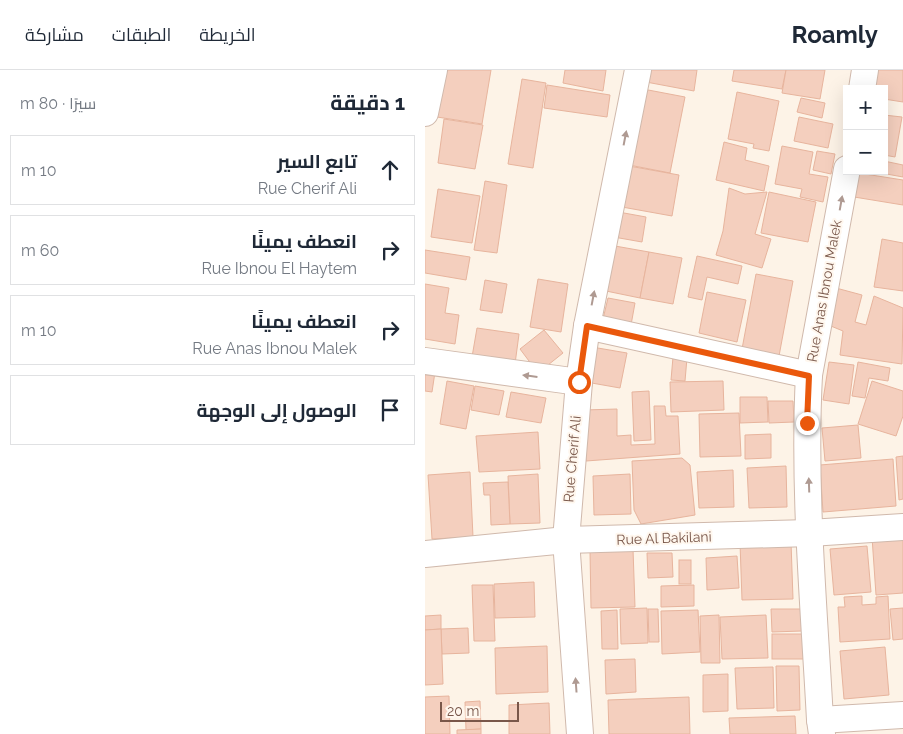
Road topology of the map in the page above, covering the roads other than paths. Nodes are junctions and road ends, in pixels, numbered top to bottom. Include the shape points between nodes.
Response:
1 (434, 70) edge
2 (638, 70) edge
3 (865, 70) edge
4 (863, 85) edge
5 (425, 113) edge
6 (846, 175) edge
7 (587, 326) junction
8 (425, 361) edge
9 (809, 376) junction
10 (579, 382) junction
11 (903, 526) edge
12 (811, 533) junction
13 (566, 540) junction
14 (425, 554) edge
15 (903, 715) edge
16 (821, 727) edge
17 (580, 734) edge

1 - 5 street
7 -> 2 street, Rue Cherif Ali
3 - 4 street
9 -> 6 street, Rue Anas Ibnou Malek
7 - 9 street
7 - 10 street, Rue Cherif Ali
10 -> 8 street
12 -> 9 street, Rue Anas Ibnou Malek via 807,423
10 - 13 street, Rue Cherif Ali
11 - 12 street, Rue Al Bakilani
12 - 13 street, Rue Al Bakilani
12 - 16 street, Rue Anas Ibnou Malek
13 - 14 street, Rue Al Bakilani
17 -> 13 street, Rue Cherif Ali
15 - 16 street

